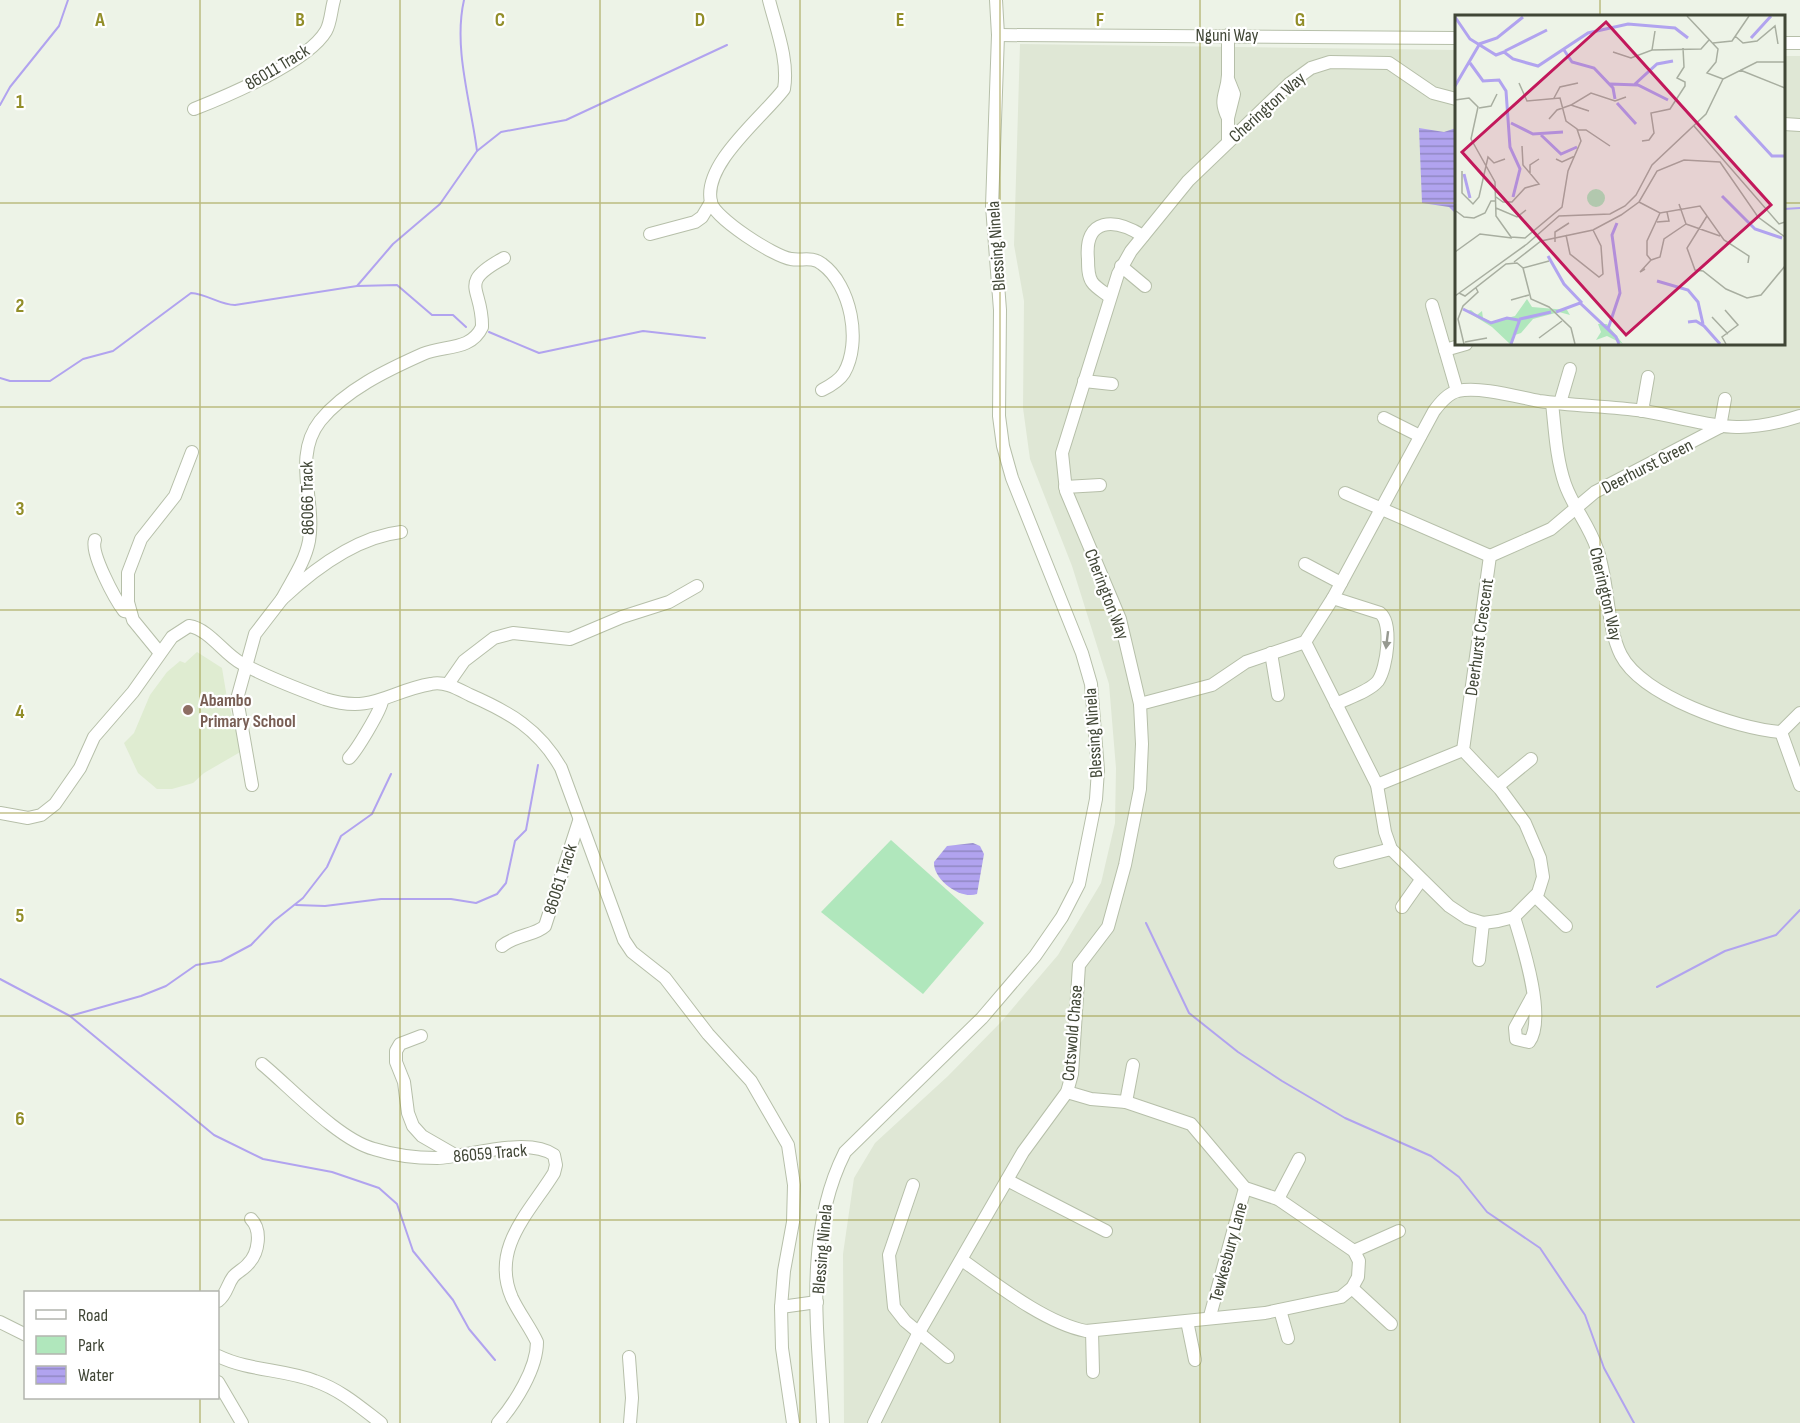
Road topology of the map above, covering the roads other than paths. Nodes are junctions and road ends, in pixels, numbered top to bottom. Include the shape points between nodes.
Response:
1 (334, 0) edge
2 (769, 0) edge
3 (996, 0) edge
4 (998, 34) junction
5 (1228, 35) junction
6 (1455, 38) edge
7 (1455, 99) edge
8 (194, 109) dead end
9 (1785, 124) edge
10 (1800, 125) edge
11 (1228, 142) junction
12 (711, 202) junction
13 (650, 234) dead end
14 (1143, 236) junction
15 (504, 258) dead end
16 (1122, 266) junction
17 (1144, 286) dead end
18 (1110, 297) junction
19 (1432, 305) dead end
20 (1462, 345) edge
21 (1445, 350) junction
22 (1570, 369) dead end
23 (1648, 377) dead end
24 (1084, 381) junction
25 (1112, 384) dead end
26 (822, 390) dead end
27 (1456, 391) junction
28 (1725, 399) dead end
29 (1556, 403) junction
30 (1642, 411) junction
31 (1800, 416) edge
32 (1384, 418) dead end
33 (1720, 428) junction
34 (1420, 436) junction
35 (192, 452) dead end
36 (1100, 485) dead end
37 (1065, 487) junction
38 (1345, 493) dead end
39 (1577, 508) junction
40 (1381, 511) junction
41 (401, 532) dead end
42 (95, 540) dead end
43 (1490, 556) junction
44 (1305, 564) dead end
45 (1341, 583) junction
46 (697, 586) dead end
47 (1333, 598) junction
48 (282, 599) junction
49 (130, 612) junction
50 (1305, 642) junction
51 (160, 653) junction
52 (1271, 653) junction
53 (246, 666) junction
54 (448, 684) junction
55 (1278, 695) dead end
56 (382, 701) junction
57 (363, 704) junction
58 (1140, 704) junction
59 (1336, 704) junction
60 (1800, 714) edge
61 (373, 717) junction
62 (1781, 732) junction
63 (1463, 750) junction
64 (349, 758) dead end
65 (1531, 759) dead end
66 (252, 785) dead end
67 (1377, 785) junction
68 (1800, 785) edge
69 (1497, 786) junction
70 (0, 813) edge
71 (579, 821) junction
72 (1391, 849) junction
73 (1340, 862) dead end
74 (1421, 880) junction
75 (1536, 897) junction
76 (1402, 907) dead end
77 (1514, 917) junction
78 (1483, 923) junction
79 (1566, 926) dead end
80 (502, 945) dead end
81 (1479, 960) dead end
82 (1532, 997) dead end
83 (421, 1036) dead end
84 (262, 1064) dead end
85 (1133, 1065) dead end
86 (1067, 1092) junction
87 (1126, 1102) junction
88 (455, 1155) junction
89 (1299, 1159) dead end
90 (1007, 1180) junction
91 (914, 1185) dead end
92 (1245, 1188) junction
93 (1278, 1199) junction
94 (251, 1219) dead end
95 (1106, 1231) dead end
96 (1399, 1231) dead end
97 (1354, 1251) junction
98 (962, 1260) junction
99 (1352, 1288) junction
100 (219, 1300) edge
101 (817, 1302) junction
102 (781, 1307) junction
103 (1281, 1310) junction
104 (1210, 1316) junction
105 (1187, 1321) junction
106 (0, 1322) edge
107 (1391, 1324) dead end
108 (1092, 1331) junction
109 (24, 1334) edge
110 (918, 1334) junction
111 (1288, 1338) dead end
112 (219, 1356) edge
113 (629, 1357) dead end
114 (948, 1358) dead end
115 (1194, 1360) dead end
116 (1093, 1372) dead end
117 (219, 1384) edge
118 (242, 1423) edge
119 (381, 1423) edge
120 (498, 1423) edge
121 (630, 1423) edge
122 (793, 1423) edge
123 (823, 1423) edge
124 (874, 1423) edge

1 - 8 street, 86011 Track via 327,30 312,47 238,92
2 - 12 street via 782,54 783,89 732,146 716,172
3 - 4 street, Blessing Ninela
4 - 5 street, Nguni Way
4 - 101 street, Blessing Ninela via 992,206 1000,310 999,416 1012,477 1091,684 1098,770 1096,799 1079,884 1035,956 982,1018 845,1152 823,1208
5 - 6 street, Nguni Way
5 - 11 street via 1228,79 1234,94
7 - 11 street, Cherington Way via 1434,93 1389,63 1321,64 1289,84
9 - 10 street
11 - 14 street, Cherington Way via 1188,181
12 - 13 street via 695,222
12 - 26 street via 726,222 780,256 820,262 838,282 847,300 852,347 843,374
14 - 16 street, Cherington Way
14 - 18 street via 1126,225 1113,224 1103,225 1089,237 1089,278
15 - 48 street, 86066 Track via 476,279 475,291 483,320 479,333 466,343 400,366 346,396 321,420 310,439 305,461 309,539 305,556
16 - 17 street
16 - 18 street, Cherington Way
18 - 24 street, Cherington Way
19 - 21 street
20 - 21 street
21 - 27 street
22 - 29 street
23 - 30 street
24 - 25 street
24 - 37 street, Cherington Way via 1062,453
27 - 29 street
27 - 34 street via 1441,401
28 - 33 street
29 - 30 street
29 - 39 street, Cherington Way via 1557,447 1565,484
30 - 33 street
31 - 33 street via 1759,428
32 - 34 street
33 - 39 street, Deerhurst Green via 1595,492
34 - 40 street
35 - 49 street via 175,496 150,526 133,557 128,573
36 - 37 street
37 - 58 street, Cherington Way via 1120,619
38 - 40 street, Deerhurst Crescent
39 - 43 street, Deerhurst Green via 1551,529
39 - 62 street, Cherington Way via 1598,551 1615,637 1629,667 1698,712
40 - 43 street, Deerhurst Crescent
40 - 45 street
41 - 48 street, 86066 Track via 375,538 334,558
42 - 49 street via 94,549 113,594 124,611
43 - 63 street, Deerhurst Crescent
44 - 45 street
45 - 47 street
46 - 54 street via 669,602 570,639 513,633 494,638 464,661
47 - 50 street
47 -> 59 street via 1380,613 1386,618 1388,630 1377,682
48 - 53 street, 86066 Track via 255,634
49 - 51 street
50 - 52 street
50 - 59 street
51 - 53 street via 177,631 189,626
51 - 70 street via 94,737 80,768 55,804 28,818
52 - 55 street
52 - 58 street via 1246,662 1212,685
53 - 57 street via 323,698
53 - 66 street, 86066 Track via 237,699
54 - 56 street via 430,684
54 - 71 street via 507,711 538,735 561,768
56 - 57 street
56 - 61 street via 381,709
57 - 61 street via 366,715
58 - 86 street, Cotswold Chase via 1140,789 1113,915 1079,965 1072,1074
59 - 67 street
60 - 62 street
61 - 64 street
62 - 68 street
63 - 67 street
63 - 69 street
65 - 69 street
67 - 72 street
69 - 75 street via 1525,823 1540,858 1543,878
71 - 80 street, 86061 Track via 545,926 534,933 516,935
71 - 102 street via 624,940 632,952 665,978 745,1074 788,1145 794,1185 793,1222 783,1271
72 - 73 street
72 - 74 street
74 - 76 street
74 - 78 street via 1449,906
75 - 77 street
75 - 79 street
77 - 78 street
77 - 82 street via 1531,968
78 - 81 street
83 - 88 street via 400,1044 396,1051 408,1113 417,1132
84 - 88 street, 86059 Track via 357,1143 414,1156
85 - 87 street
86 - 87 street
86 - 90 street, Cotswold Chase
87 - 92 street via 1191,1124
88 - 120 street, 86059 Track via 531,1149 549,1152 556,1159 554,1173 516,1229 506,1252 507,1284 537,1349 520,1390
89 - 93 street
90 - 95 street
90 - 98 street, Cotswold Chase
91 - 110 street via 889,1255 894,1307
92 - 93 street
92 - 104 street, Tewkesbury Lane
93 - 97 street
94 - 100 street via 257,1233 254,1256 233,1276
96 - 97 street
97 - 99 street via 1359,1261 1358,1277
98 - 108 street via 1006,1292 1072,1329
98 - 110 street, Cotswold Chase
99 - 103 street via 1341,1297
99 - 107 street
101 - 102 street
101 - 123 street, Blessing Ninela
102 - 122 street via 782,1348
103 - 104 street
103 - 111 street
104 - 105 street
105 - 108 street
105 - 115 street
106 - 109 street
108 - 116 street
110 - 114 street
110 - 124 street, Cotswold Chase
112 - 119 street via 329,1386
113 - 121 street
117 - 118 street

